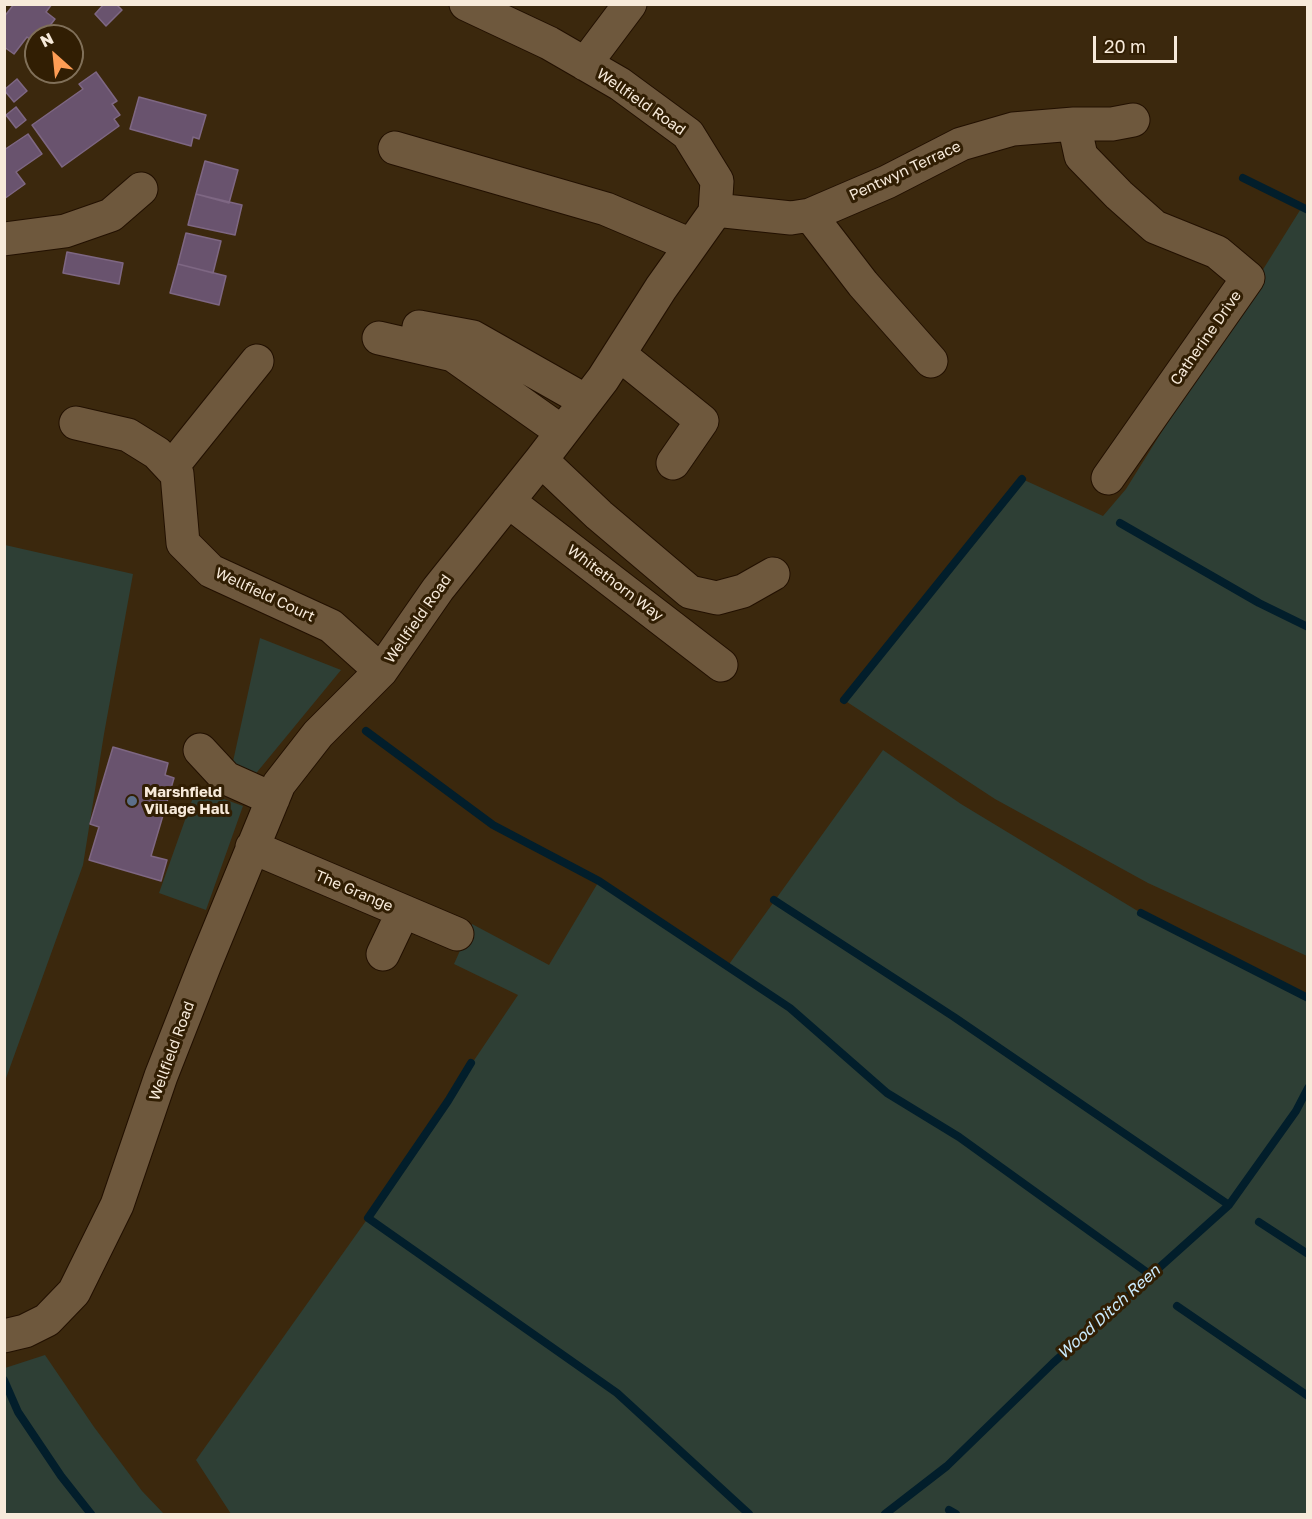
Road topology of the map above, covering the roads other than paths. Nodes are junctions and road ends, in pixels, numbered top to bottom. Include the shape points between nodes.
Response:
1 (466, 4) edge
2 (630, 4) edge
3 (585, 64) junction
4 (1133, 120) dead end
5 (1074, 124) junction
6 (395, 148) dead end
7 (141, 189) dead end
8 (715, 210) junction
9 (810, 215) junction
10 (4, 238) edge
11 (691, 245) junction
12 (411, 325) dead end
13 (379, 338) dead end
14 (619, 354) junction
15 (257, 361) dead end
16 (931, 361) dead end
17 (586, 401) junction
18 (76, 423) dead end
19 (562, 432) junction
20 (541, 460) junction
21 (673, 463) dead end
22 (171, 468) junction
23 (1108, 478) dead end
24 (508, 501) junction
25 (774, 574) dead end
26 (721, 665) dead end
27 (381, 671) junction
28 (200, 750) dead end
29 (273, 799) junction
30 (252, 847) junction
31 (403, 912) junction
32 (457, 934) dead end
33 (383, 954) dead end
34 (4, 1336) edge

1 - 3 street, Wellfield Road
2 - 3 street
3 - 8 street, Wellfield Road via 620,84 688,134 717,181
4 - 5 street, Pentwyn Terrace
5 - 9 street, Pentwyn Terrace via 1013,129 961,144
5 - 23 street, Catherine Drive via 1082,156 1155,227 1217,252 1248,278
6 - 11 street via 606,209
7 - 10 street via 111,215 64,231
8 - 9 street, Pentwyn Terrace via 791,218
8 - 11 street, Wellfield Road
9 - 16 street via 863,284
11 - 14 street, Wellfield Road
12 - 17 street via 473,337
13 - 19 street via 453,355
14 - 17 street, Wellfield Road
14 - 21 street via 702,422
15 - 22 street
17 - 19 street, Wellfield Road
18 - 22 street via 128,435 157,453
19 - 20 street, Wellfield Road
20 - 24 street, Wellfield Road
20 - 25 street via 690,592 717,598 744,591
22 - 27 street, Wellfield Court via 177,474 183,543 211,571 331,626
24 - 26 street, Whitethorn Way
24 - 27 street, Wellfield Road via 438,589
27 - 29 street, Wellfield Road via 318,734 279,784
28 - 29 street via 226,778
29 - 30 street, Wellfield Road
30 - 31 street, The Grange
30 - 34 street, Wellfield Road via 161,1077 117,1205 74,1292 47,1320
31 - 32 street, The Grange
31 - 33 street

